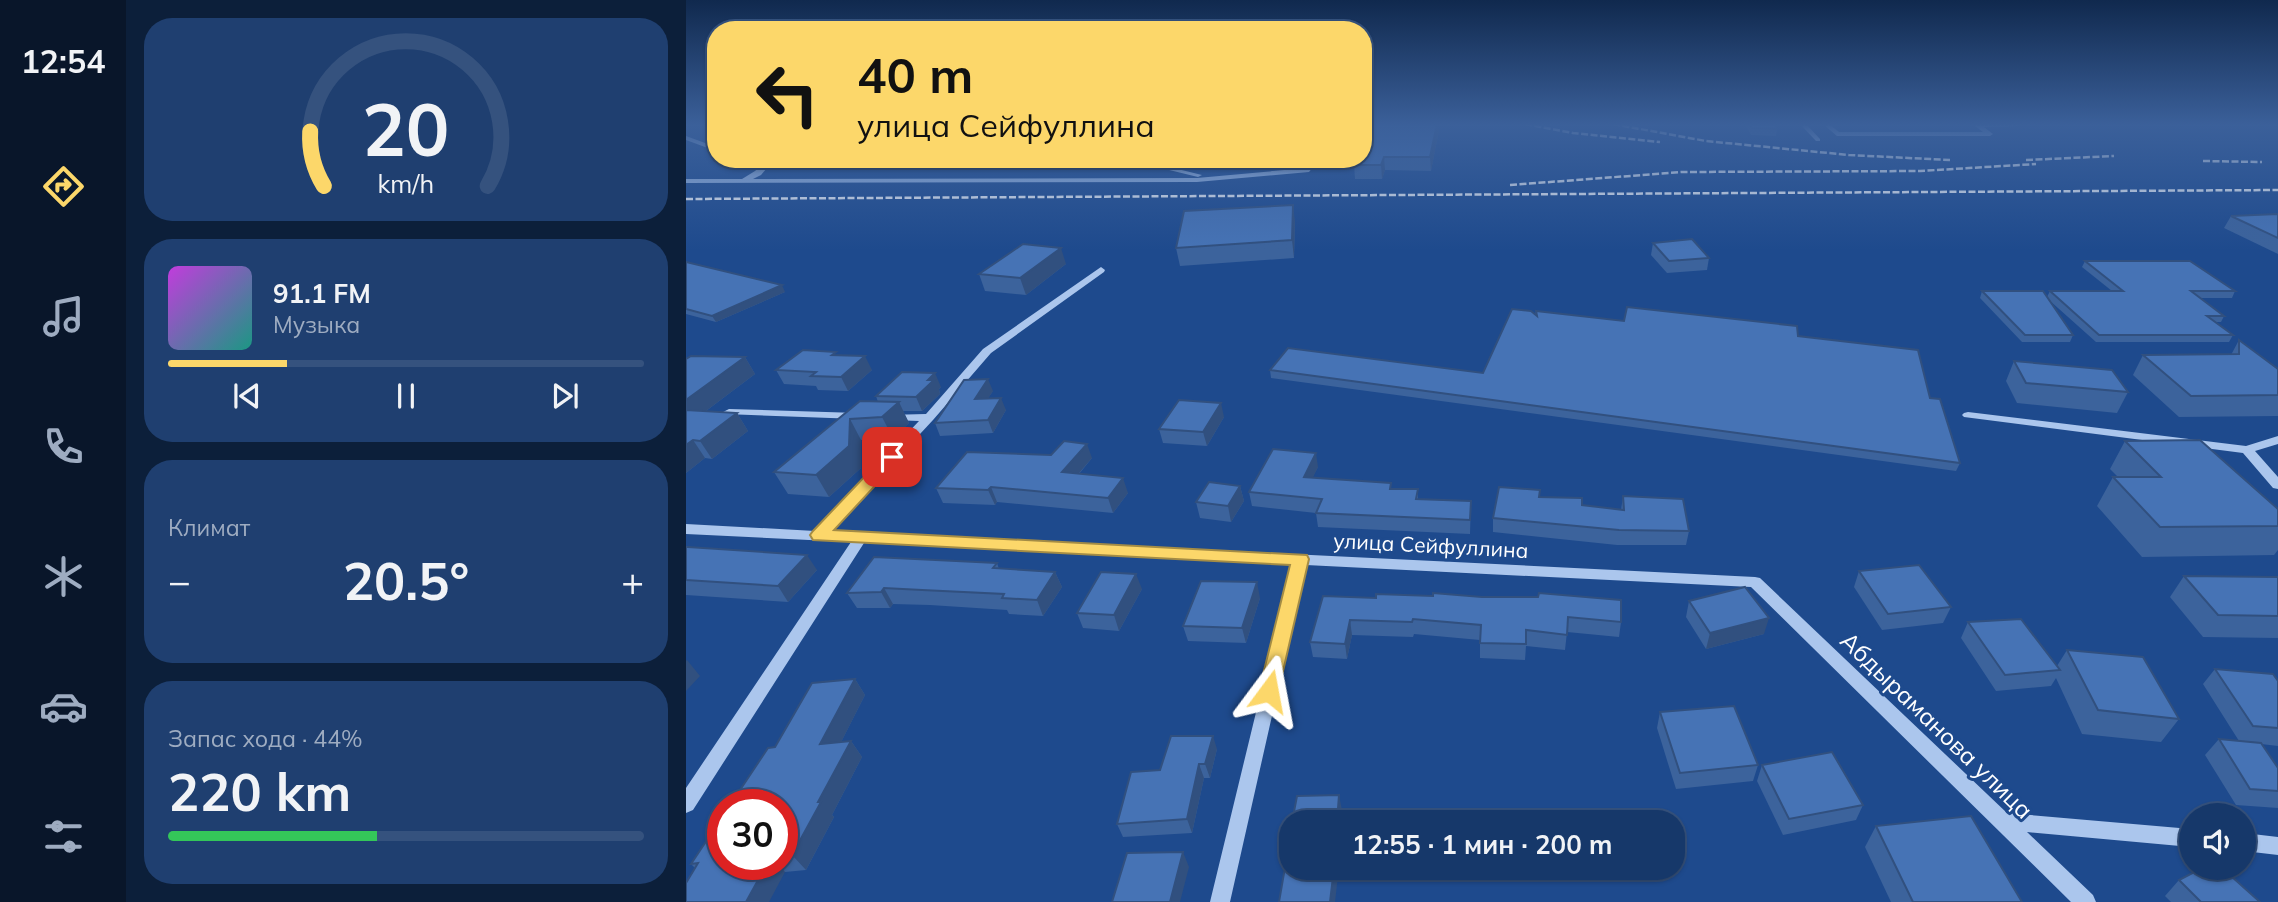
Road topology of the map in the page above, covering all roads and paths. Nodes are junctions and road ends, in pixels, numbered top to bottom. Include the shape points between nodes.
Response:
1 (763, 168) edge
2 (1169, 168) edge
3 (1310, 168) edge
4 (1215, 178) junction
5 (686, 181) edge
6 (741, 181) junction
7 (1101, 270) dead end
8 (729, 412) edge
9 (1968, 415) dead end
10 (929, 418) junction
11 (2278, 440) edge
12 (2247, 450) junction
13 (2278, 485) edge
14 (686, 529) edge
15 (819, 535) junction
16 (861, 537) junction
17 (1300, 559) junction
18 (1755, 582) joint
19 (686, 804) edge
20 (2001, 821) junction
21 (2179, 837) edge
22 (2256, 843) edge
23 (2278, 846) edge
24 (1220, 902) edge
25 (2086, 902) edge

1 - 6 street
2 - 4 lane
3 - 4 street
4 - 6 street
5 - 6 street
7 - 10 street via 987,351
8 - 10 street
9 - 12 street
10 - 15 street
11 - 12 street
12 - 13 street
14 - 15 street, улица Сейфуллина
15 - 16 street, улица Сейфуллина
16 - 17 street, улица Сейфуллина
16 - 19 street
17 - 18 street, улица Сейфуллина
17 - 24 street
18 - 20 street, Абдыраманова улица
20 - 21 lane
20 - 25 street, Абдыраманова улица
22 - 23 street

